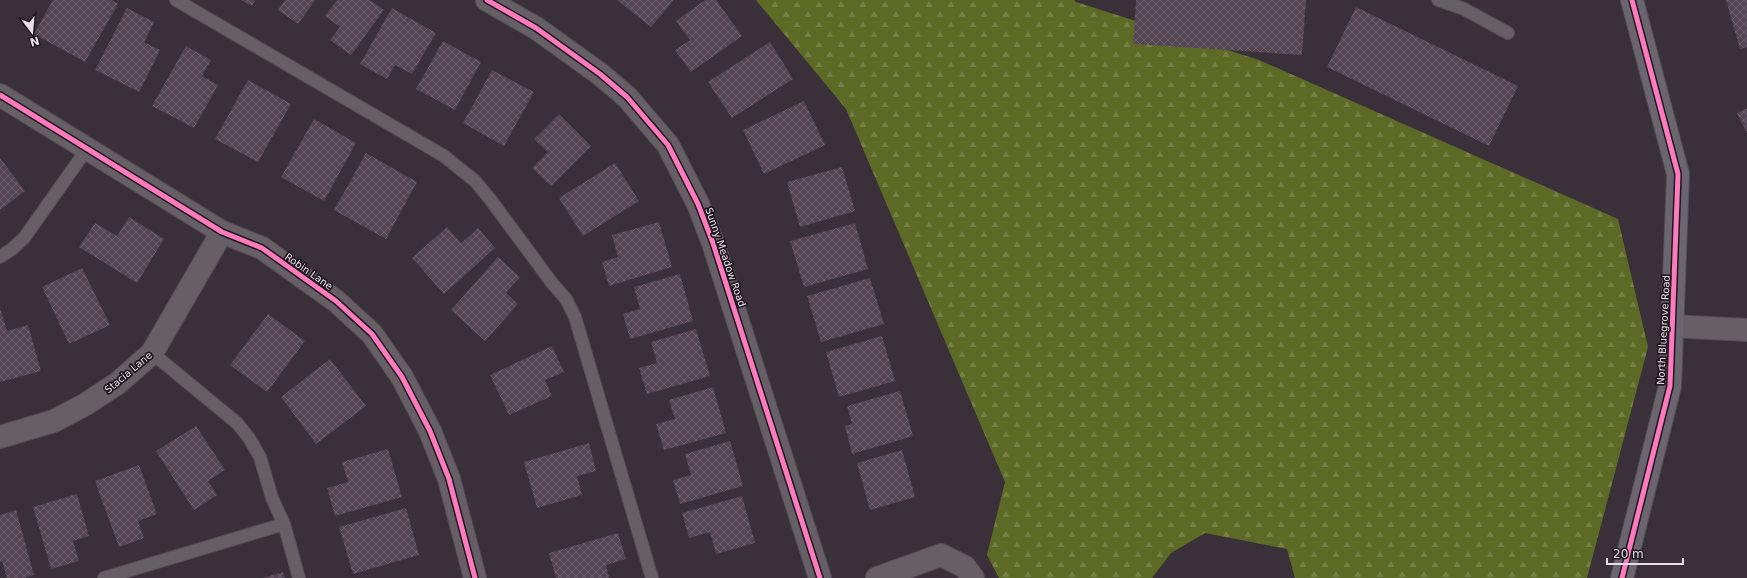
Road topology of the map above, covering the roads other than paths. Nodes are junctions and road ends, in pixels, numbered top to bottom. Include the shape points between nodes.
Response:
1 (176, 0) edge
2 (487, 0) edge
3 (1438, 0) edge
4 (1632, 0) edge
5 (1462, 4) edge
6 (1508, 33) dead end
7 (0, 95) edge
8 (87, 149) junction
9 (222, 232) junction
10 (0, 257) edge
11 (1672, 326) junction
12 (1747, 330) edge
13 (152, 353) junction
14 (0, 437) edge
15 (284, 524) junction
16 (969, 573) edge
17 (104, 578) edge
18 (299, 578) edge
19 (475, 578) edge
20 (652, 578) edge
21 (820, 578) edge
22 (877, 578) edge
23 (1622, 578) edge

1 - 20 lane via 444,156 475,181 490,199 566,299 575,317
2 - 21 street, Sunny Meadow Road via 536,28 600,74 627,96 668,145 698,204 713,243
3 - 5 lane
4 - 11 street, North Bluegrove Road via 1678,174
5 - 6 lane
7 - 8 street, Robin Lane
8 - 9 street, Robin Lane
8 - 10 lane via 24,238
9 - 13 street, Stacia Lane
9 - 19 street, Robin Lane via 262,248 336,300 372,334 402,377 430,431 449,480
11 - 12 street
11 - 23 street, North Bluegrove Road via 1670,386
13 - 14 street, Stacia Lane via 118,383 86,404 54,421
13 - 15 lane via 237,423 249,438 260,457 272,498
15 - 17 lane
15 - 18 lane
16 - 22 street via 941,555

